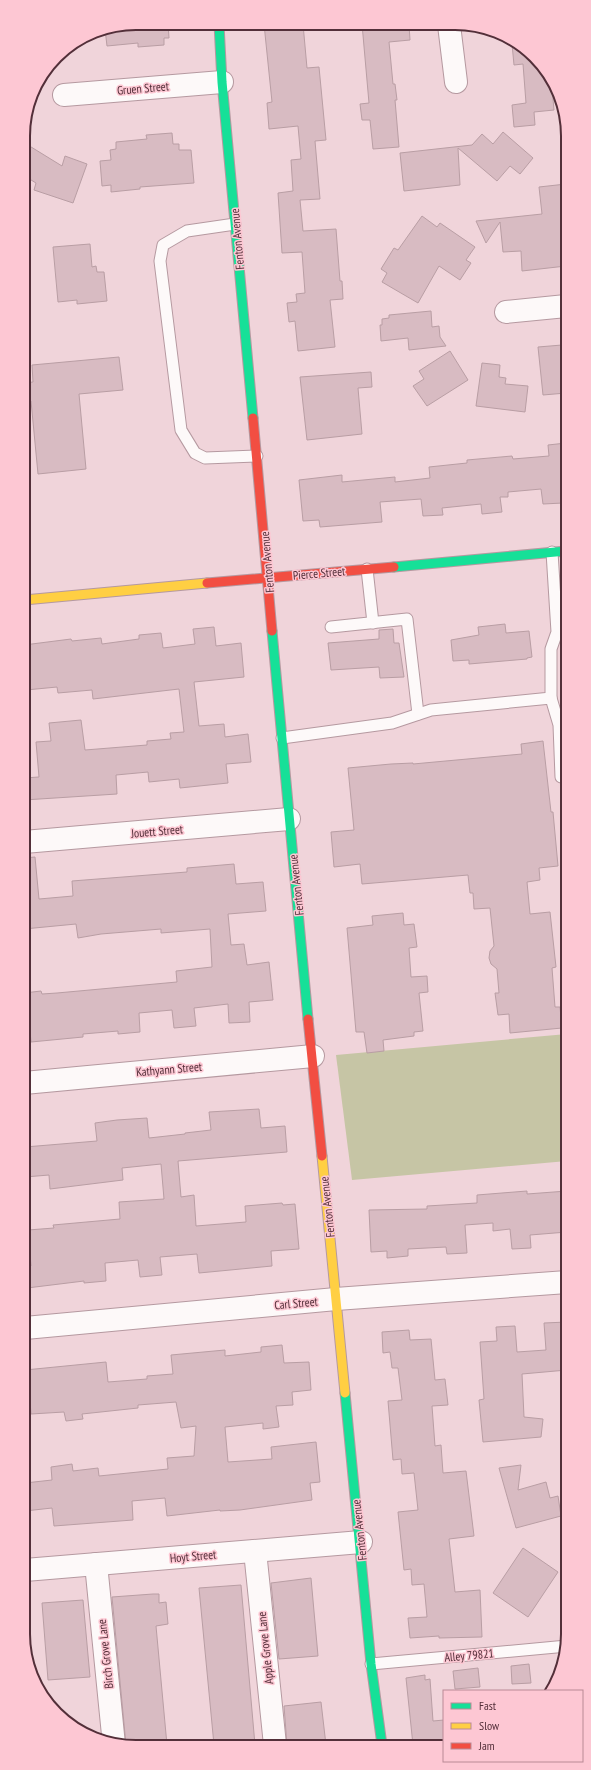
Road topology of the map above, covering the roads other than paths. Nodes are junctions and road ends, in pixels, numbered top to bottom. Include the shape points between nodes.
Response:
1 (219, 30) edge
2 (450, 30) edge
3 (222, 82) junction
4 (456, 82) dead end
5 (64, 95) dead end
6 (236, 224) junction
7 (561, 306) edge
8 (506, 312) dead end
9 (257, 456) junction
10 (561, 551) edge
11 (552, 552) junction
12 (367, 569) junction
13 (268, 578) junction
14 (30, 599) edge
15 (373, 623) junction
16 (331, 626) dead end
17 (551, 698) junction
18 (418, 714) junction
19 (282, 738) junction
20 (561, 777) dead end
21 (289, 819) junction
22 (30, 841) edge
23 (313, 1056) junction
24 (30, 1082) edge
25 (561, 1282) edge
26 (336, 1299) junction
27 (30, 1328) edge
28 (361, 1542) junction
29 (255, 1551) junction
30 (96, 1564) junction
31 (30, 1570) edge
32 (560, 1647) edge
33 (371, 1664) junction
34 (113, 1737) edge
35 (274, 1740) edge
36 (381, 1740) edge

1 - 3 street, Fenton Avenue
2 - 4 street
3 - 5 street, Gruen Street
3 - 6 street, Fenton Avenue
6 - 9 street, Fenton Avenue
6 - 9 lane via 187,231 163,245 160,261 181,430 195,453 205,458
7 - 8 street
9 - 13 street, Fenton Avenue
10 - 11 street, Pierce Street
11 - 12 street, Pierce Street
11 - 17 lane via 557,632 551,649
12 - 13 street, Pierce Street
12 - 15 lane
13 - 14 street, Pierce Street
13 - 19 street, Fenton Avenue
15 - 16 lane
15 - 18 lane via 407,619
17 - 18 lane via 431,710
17 - 20 lane via 560,725
18 - 19 lane via 392,723
19 - 21 street, Fenton Avenue
21 - 22 street, Jouett Street
21 - 23 street, Fenton Avenue
23 - 24 street, Kathyann Street
23 - 26 street, Fenton Avenue
25 - 26 street, Carl Street
26 - 27 street, Carl Street
26 - 28 street, Fenton Avenue
28 - 29 street, Hoyt Street
28 - 33 street, Fenton Avenue
29 - 30 street, Hoyt Street
29 - 35 street, Apple Grove Lane
30 - 31 street, Hoyt Street
30 - 34 street, Birch Grove Lane
32 - 33 lane, Alley 79821
33 - 36 street, Fenton Avenue

